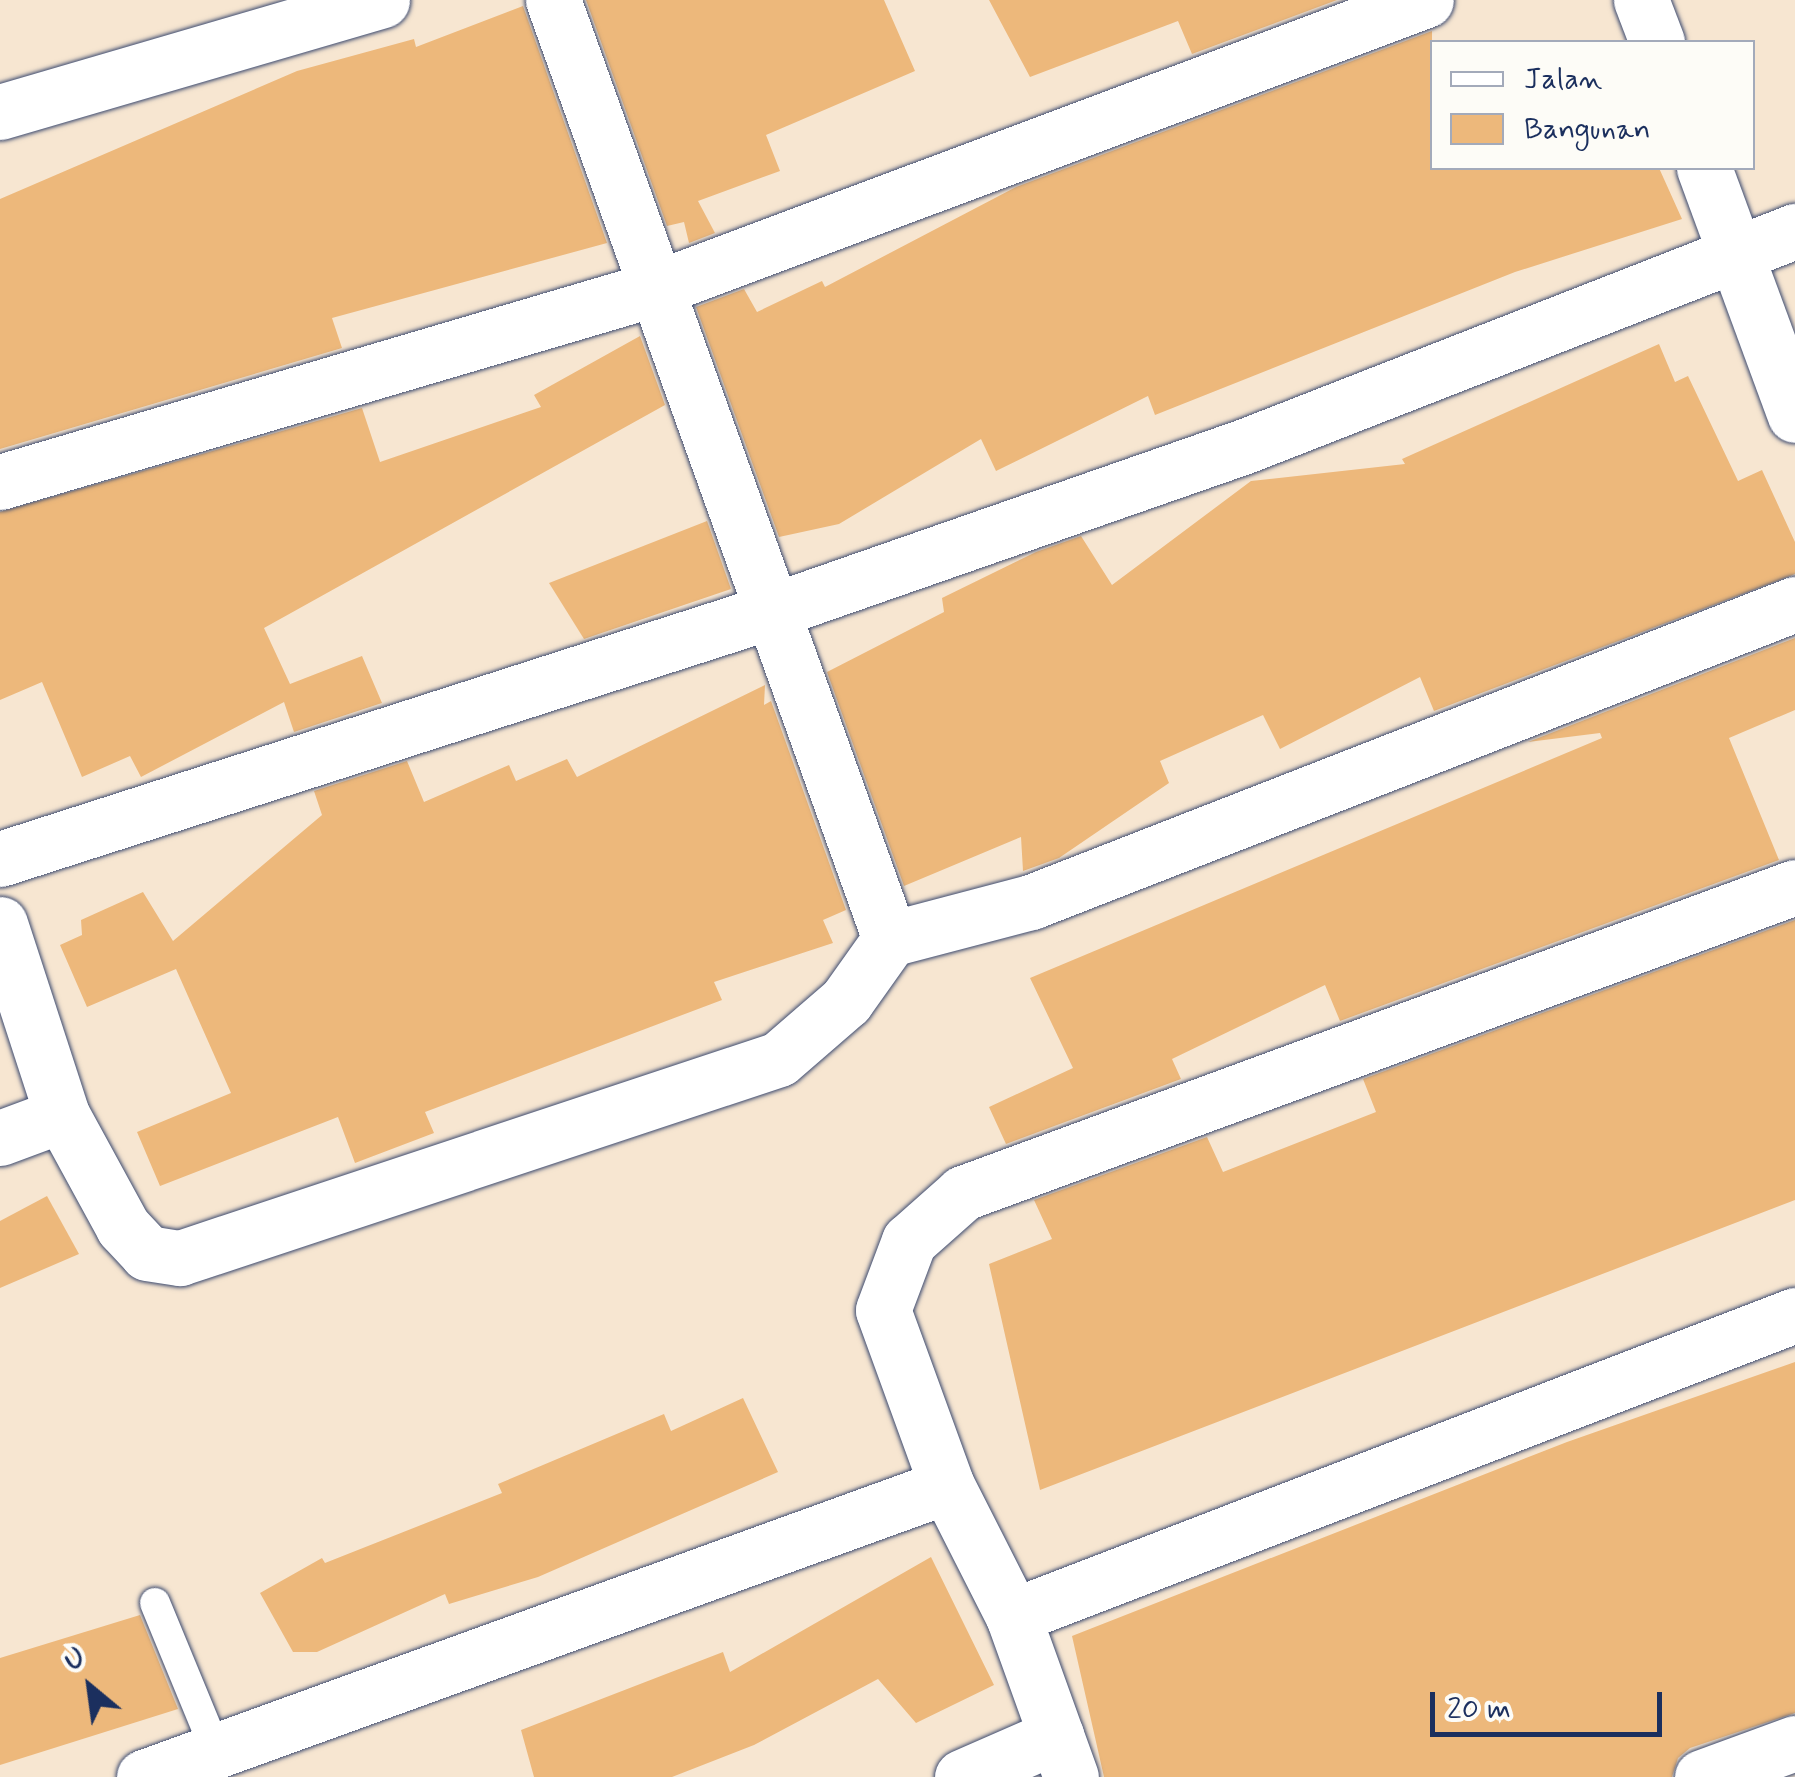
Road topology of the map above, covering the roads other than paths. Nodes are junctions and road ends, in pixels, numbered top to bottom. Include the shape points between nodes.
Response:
1 (382, 0) edge
2 (554, 0) edge
3 (1426, 0) edge
4 (1641, 0) edge
5 (1656, 40) edge
6 (0, 112) edge
7 (1705, 170) edge
8 (1795, 231) edge
9 (1736, 253) junction
10 (658, 288) junction
11 (1795, 415) edge
12 (0, 482) edge
13 (1795, 604) edge
14 (772, 612) junction
15 (0, 859) edge
16 (1795, 887) edge
17 (0, 924) edge
18 (890, 939) junction
19 (62, 1115) junction
20 (0, 1138) edge
21 (1795, 1314) edge
22 (946, 1486) junction
23 (156, 1603) dead end
24 (1013, 1616) junction
25 (1795, 1743) edge
26 (1064, 1756) edge
27 (220, 1764) edge
28 (144, 1777) edge
29 (962, 1777) edge
30 (1702, 1777) edge

1 - 6 street
2 - 10 street
3 - 10 street
4 - 5 street
7 - 9 street
8 - 9 street
9 - 11 street
9 - 14 street via 1246,446
10 - 12 street
10 - 14 street
13 - 18 street via 1031,902
14 - 15 street
14 - 18 street
16 - 22 street via 963,1193 909,1241 883,1310
17 - 19 street
18 - 19 street via 846,1002 779,1059 180,1258 147,1253 122,1227
19 - 20 street
21 - 24 street
22 - 24 street
22 - 27 street
23 - 27 lane
24 - 26 street
25 - 30 street
26 - 29 street
27 - 28 street

